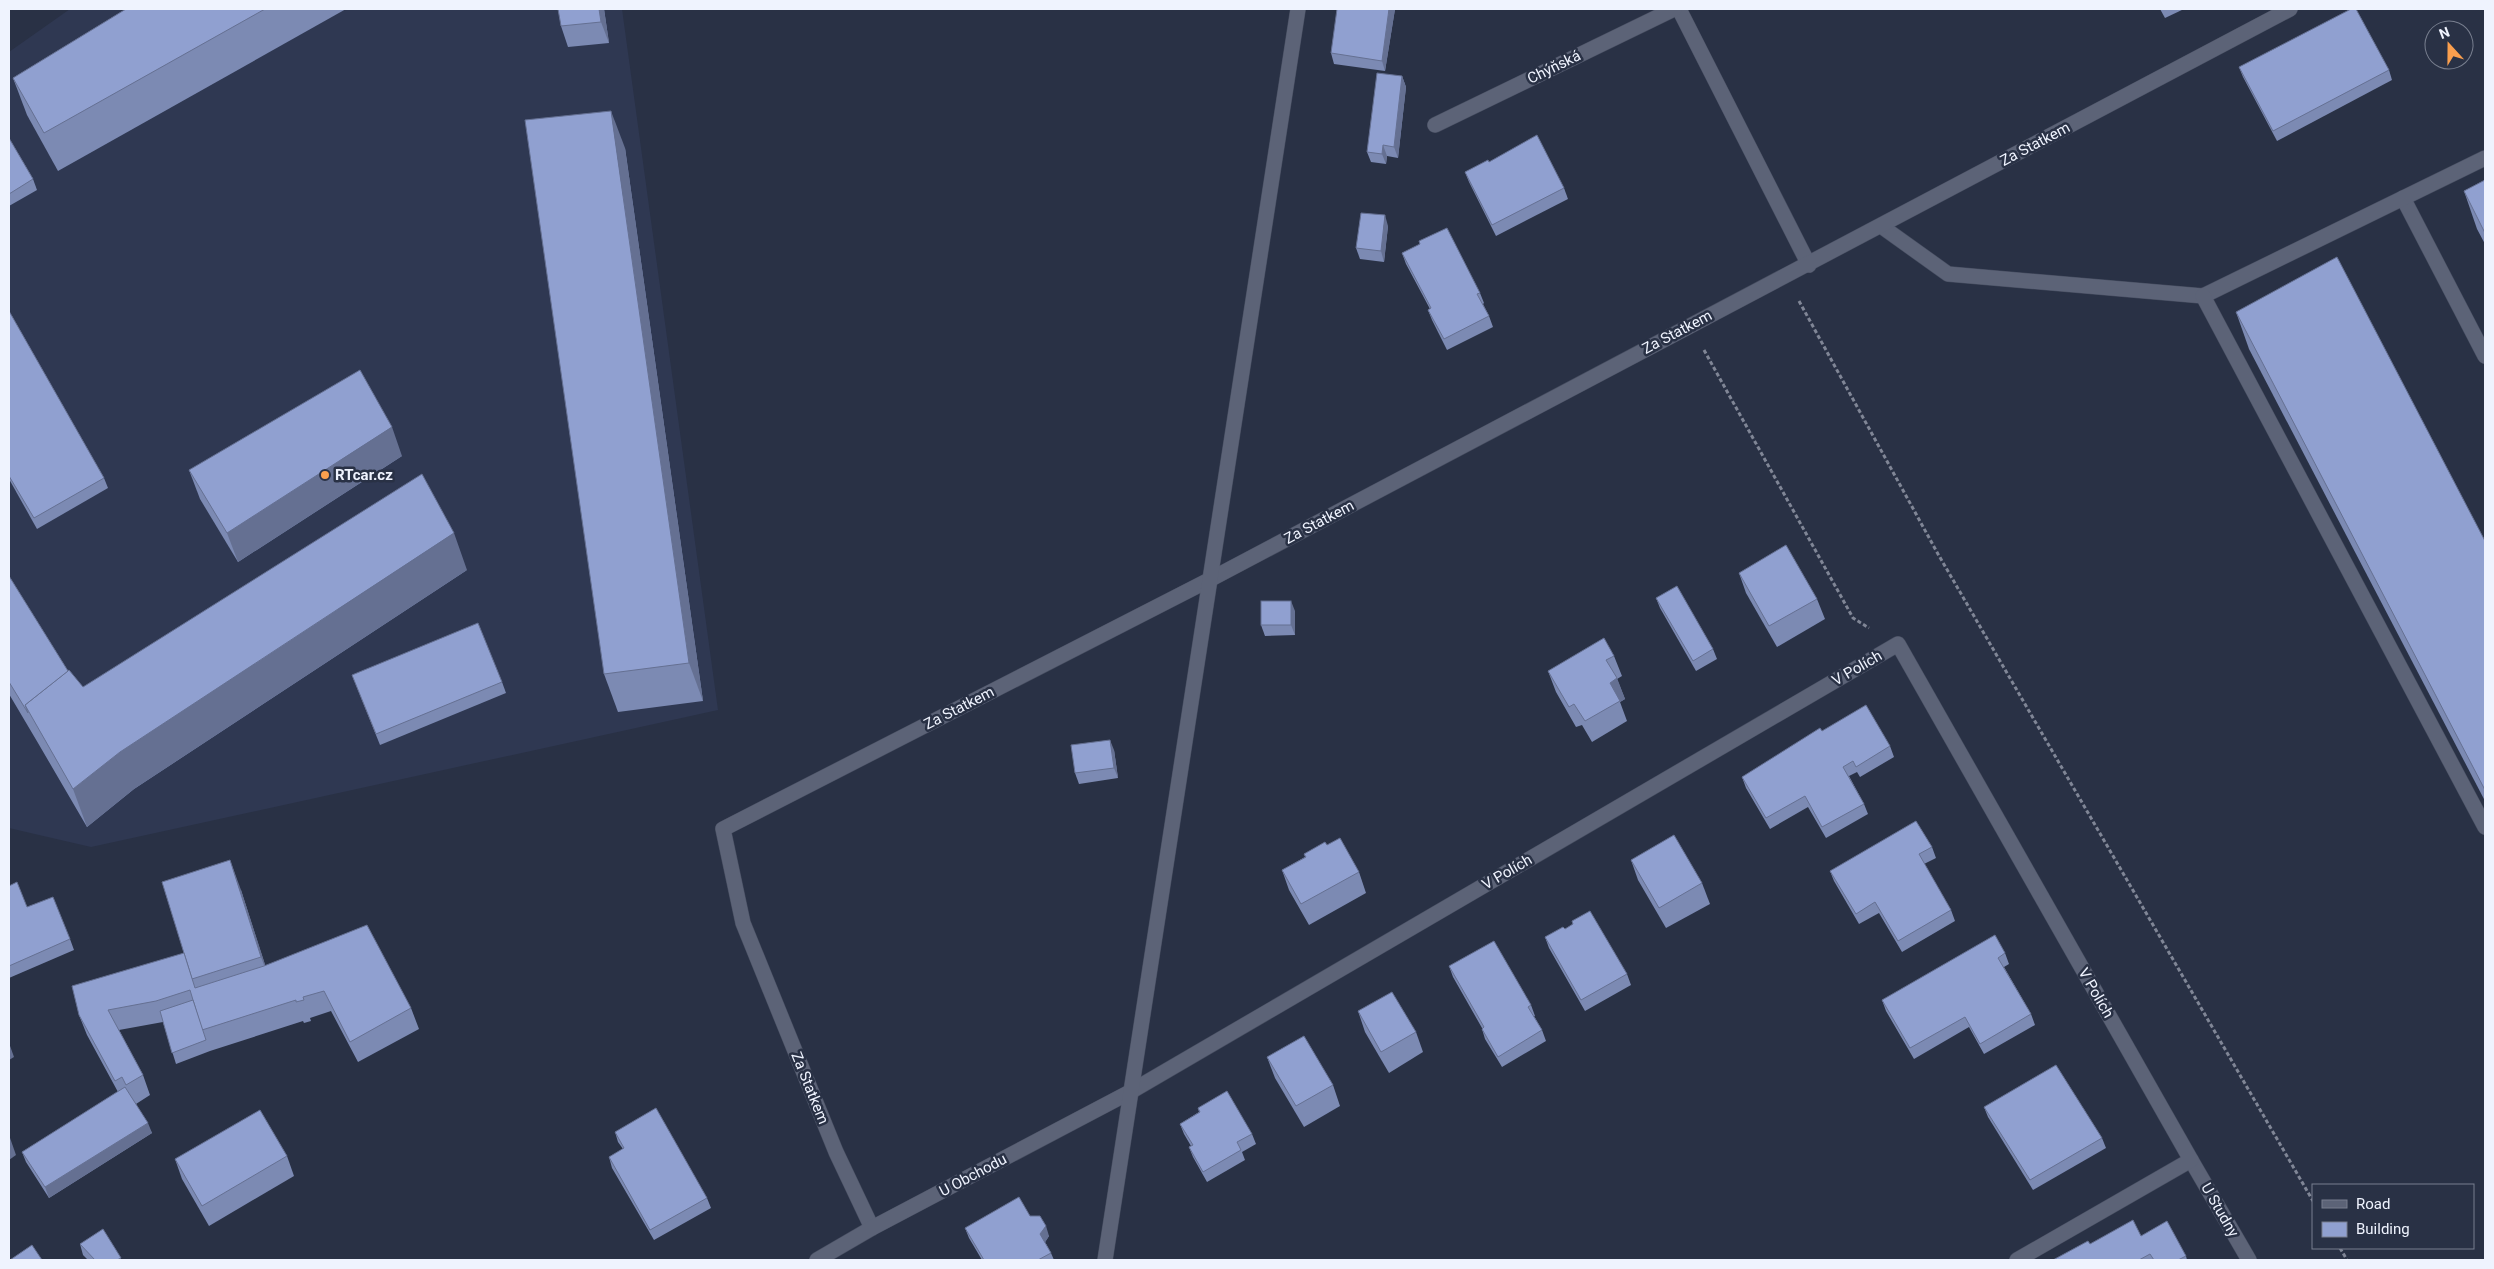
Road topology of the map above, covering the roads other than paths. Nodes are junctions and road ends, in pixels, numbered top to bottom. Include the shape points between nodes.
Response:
1 (1298, 9) edge
2 (1674, 9) edge
3 (1679, 9) edge
4 (2290, 9) edge
5 (1435, 125) dead end
6 (2485, 158) edge
7 (2403, 198) junction
8 (1881, 226) junction
9 (1809, 265) junction
10 (2203, 296) junction
11 (2485, 356) edge
12 (1211, 579) junction
13 (2485, 827) edge
14 (1130, 1092) junction
15 (2191, 1160) junction
16 (872, 1228) junction
17 (817, 1260) edge
18 (1105, 1260) edge
19 (2017, 1260) edge
20 (2249, 1260) edge

1 - 12 street
2 - 5 street, Chýňská
3 - 9 street
4 - 8 street, Za Statkem
6 - 7 street
7 - 10 street
7 - 11 street
8 - 9 street, Za Statkem
8 - 10 street via 1948,274
9 - 12 street, Za Statkem
10 - 13 street
12 - 14 street
12 - 16 street, Za Statkem via 723,829 743,923 836,1152
14 - 15 street, V Polích via 1898,644
14 - 16 street, U Obchodu
14 - 18 street
15 - 19 street
15 - 20 street, U Studny
16 - 17 street, U Obchodu

